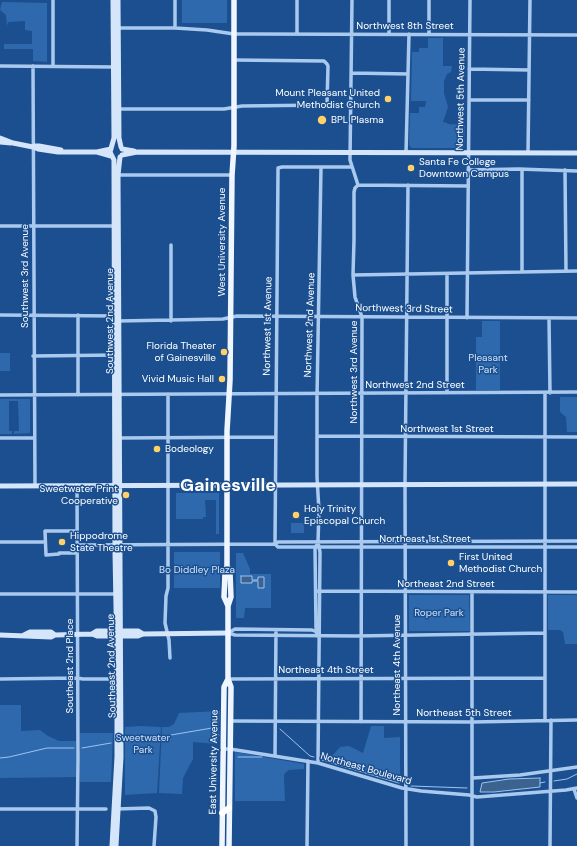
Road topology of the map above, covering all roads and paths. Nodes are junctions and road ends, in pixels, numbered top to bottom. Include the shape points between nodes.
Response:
1 (53, 0) edge
2 (113, 0) edge
3 (118, 0) edge
4 (175, 0) edge
5 (234, 0) edge
6 (297, 0) edge
7 (352, 0) edge
8 (389, 0) edge
9 (429, 0) edge
10 (470, 0) edge
11 (530, 0) edge
12 (116, 28) junction
13 (175, 28) junction
14 (234, 34) junction
15 (297, 34) junction
16 (351, 34) junction
17 (389, 34) junction
18 (409, 34) junction
19 (429, 34) junction
20 (470, 34) junction
21 (530, 34) junction
22 (577, 35) edge
23 (234, 60) junction
24 (0, 66) edge
25 (33, 66) junction
26 (53, 66) junction
27 (116, 67) junction
28 (470, 69) junction
29 (529, 70) junction
30 (351, 74) junction
31 (408, 74) junction
32 (469, 100) junction
33 (529, 100) junction
34 (234, 107) junction
35 (116, 109) junction
36 (0, 138) edge
37 (0, 142) edge
38 (12, 143) junction
39 (33, 147) junction
40 (112, 148) junction
41 (121, 148) junction
42 (97, 152) junction
43 (137, 152) junction
44 (233, 152) junction
45 (350, 153) junction
46 (406, 153) junction
47 (468, 153) junction
48 (528, 153) junction
49 (577, 153) edge
50 (121, 156) junction
51 (112, 157) junction
52 (321, 167) junction
53 (352, 167) junction
54 (522, 169) junction
55 (468, 170) junction
56 (565, 170) junction
57 (577, 171) edge
58 (116, 175) junction
59 (232, 176) junction
60 (358, 185) junction
61 (408, 185) junction
62 (468, 186) junction
63 (0, 226) edge
64 (33, 226) junction
65 (116, 226) junction
66 (171, 245) dead end
67 (566, 271) junction
68 (577, 271) edge
69 (522, 272) junction
70 (447, 274) junction
71 (467, 274) junction
72 (353, 275) junction
73 (407, 275) junction
74 (0, 315) edge
75 (33, 315) junction
76 (78, 315) junction
77 (276, 316) junction
78 (319, 316) junction
79 (362, 317) junction
80 (117, 318) junction
81 (230, 318) junction
82 (406, 318) junction
83 (447, 318) junction
84 (467, 318) junction
85 (549, 318) junction
86 (577, 318) edge
87 (171, 321) junction
88 (78, 355) junction
89 (117, 355) junction
90 (34, 356) junction
91 (577, 392) edge
92 (317, 393) junction
93 (362, 393) junction
94 (447, 393) junction
95 (544, 393) junction
96 (550, 393) junction
97 (168, 394) junction
98 (276, 394) junction
99 (406, 394) junction
100 (0, 395) edge
101 (34, 395) junction
102 (78, 395) junction
103 (117, 395) junction
104 (229, 395) junction
105 (317, 436) junction
106 (362, 436) junction
107 (544, 436) junction
108 (577, 436) edge
109 (168, 437) junction
110 (227, 437) junction
111 (275, 437) junction
112 (405, 437) junction
113 (0, 438) edge
114 (34, 438) junction
115 (120, 438) junction
116 (168, 484) junction
117 (227, 484) junction
118 (275, 484) junction
119 (317, 484) junction
120 (361, 484) junction
121 (405, 484) junction
122 (545, 484) junction
123 (577, 484) edge
124 (77, 485) junction
125 (118, 485) junction
126 (0, 486) edge
127 (34, 486) junction
128 (78, 531) junction
129 (361, 541) junction
130 (405, 541) junction
131 (545, 541) junction
132 (577, 541) edge
133 (0, 542) edge
134 (46, 542) junction
135 (318, 542) junction
136 (443, 542) junction
137 (500, 542) junction
138 (168, 544) junction
139 (227, 544) junction
140 (275, 544) junction
141 (78, 545) junction
142 (117, 545) junction
143 (318, 547) junction
144 (361, 547) junction
145 (405, 547) junction
146 (443, 547) junction
147 (500, 547) junction
148 (544, 547) junction
149 (577, 547) edge
150 (77, 553) junction
151 (318, 591) junction
152 (405, 591) junction
153 (361, 592) junction
154 (472, 592) junction
155 (545, 592) junction
156 (577, 592) edge
157 (0, 594) edge
158 (77, 594) junction
159 (118, 594) junction
160 (276, 630) junction
161 (118, 633) junction
162 (228, 633) junction
163 (544, 633) junction
164 (78, 634) junction
165 (168, 634) junction
166 (318, 634) junction
167 (472, 634) junction
168 (0, 635) edge
169 (276, 635) junction
170 (405, 635) junction
171 (361, 636) junction
172 (170, 658) dead end
173 (78, 678) junction
174 (228, 678) junction
175 (276, 678) junction
176 (319, 678) junction
177 (361, 678) junction
178 (405, 678) junction
179 (472, 678) junction
180 (545, 678) junction
181 (0, 679) edge
182 (119, 679) junction
183 (405, 720) junction
184 (545, 720) junction
185 (551, 720) junction
186 (577, 720) edge
187 (230, 721) junction
188 (276, 721) junction
189 (319, 721) junction
190 (361, 722) junction
191 (472, 722) junction
192 (223, 749) junction
193 (230, 749) junction
194 (275, 756) junction
195 (308, 761) junction
196 (318, 763) junction
197 (577, 767) edge
198 (550, 771) junction
199 (473, 778) junction
200 (575, 788) edge
201 (405, 789) junction
202 (551, 791) junction
203 (472, 796) junction
204 (577, 798) edge
205 (117, 808) junction
206 (229, 808) junction
207 (0, 809) edge
208 (106, 809) dead end
209 (77, 810) junction
210 (222, 812) junction
211 (77, 846) edge
212 (112, 846) edge
213 (116, 846) edge
214 (154, 846) edge
215 (222, 846) edge
216 (229, 846) edge
217 (307, 846) edge
218 (406, 846) edge
219 (472, 846) edge
220 (550, 846) edge

1 - 26 street
2 - 12 street
3 - 12 street
4 - 13 street
5 - 14 main road, West University Avenue
6 - 15 street
7 - 16 street
8 - 17 street
9 - 19 street
10 - 20 street, Northwest 5th Avenue
11 - 21 street
12 - 13 street, Northwest 8th Street
12 - 27 street
13 - 14 street, Northwest 8th Street
14 - 15 street, Northwest 8th Street
14 - 23 main road, West University Avenue
15 - 16 street, Northwest 8th Street
16 - 17 street, Northwest 8th Street
16 - 30 street
17 - 18 street, Northwest 8th Street
18 - 19 street, Northwest 8th Street
18 - 31 street
19 - 20 street, Northwest 8th Street
20 - 21 street, Northwest 8th Street
20 - 28 street, Northwest 5th Avenue
21 - 22 street, Northwest 8th Street
21 - 29 street
23 - 34 main road, West University Avenue
23 - 34 street via 322,61 328,66 326,105
24 - 25 street
25 - 26 street
25 - 39 street, Southwest 3rd Avenue
26 - 27 street
27 - 35 street
28 - 29 street
28 - 32 street, Northwest 5th Avenue
29 - 33 street
30 - 31 street
30 - 45 street
31 - 46 street
32 - 33 street
32 - 47 street, Northwest 5th Avenue
33 - 48 street
34 - 35 street
34 - 44 main road, West University Avenue
35 - 40 street
35 - 41 street
36 - 38 street
37 - 38 street
38 - 39 street
39 - 42 street via 76,153
39 - 64 street, Southwest 3rd Avenue
40 - 41 street via 117,145
40 - 42 street
40 - 51 street
41 - 43 street
41 - 50 street
42 - 51 street
43 - 44 street
43 - 50 street
44 - 45 street
44 - 59 main road, West University Avenue
45 - 46 street
45 - 53 street
46 - 47 street
47 - 48 street
47 - 55 street, Northwest 5th Avenue
48 - 49 street
50 - 51 street
50 - 58 street, Southwest 2nd Avenue
51 - 58 street, Southwest 2nd Avenue
52 - 53 street
52 - 77 street, Northwest 1st Avenue via 278,168
52 - 78 street, Northwest 2nd Avenue
53 - 60 street
54 - 55 street
54 - 56 street
54 - 69 street
55 - 62 street, Northwest 5th Avenue
56 - 57 street
56 - 67 street
58 - 59 street
58 - 65 street, Southwest 2nd Avenue
59 - 81 main road, West University Avenue
60 - 61 street
60 - 72 street, Northwest 3rd Avenue via 354,192
61 - 62 street
61 - 73 street, Northeast 4th Avenue
62 - 71 street, Northwest 5th Avenue
63 - 64 street
64 - 65 street
64 - 75 street, Southwest 3rd Avenue
65 - 80 street, Southwest 2nd Avenue
66 - 87 street
67 - 68 street
67 - 69 street
69 - 71 street
70 - 71 street
70 - 73 street
70 - 83 street
71 - 84 street, Northwest 5th Avenue
72 - 73 street
72 - 79 street, Northwest 3rd Avenue via 355,297
73 - 82 street, Northeast 4th Avenue
74 - 75 street, Northwest 3rd Street
75 - 76 street, Northwest 3rd Street
75 - 90 street, Southwest 3rd Avenue
76 - 80 street, Northwest 3rd Street
76 - 88 street
77 - 78 street, Northwest 3rd Street
77 - 81 street, Northwest 3rd Street
77 - 98 street, Northwest 1st Avenue
78 - 79 street, Northwest 3rd Street
78 - 92 street, Northwest 2nd Avenue
79 - 82 street, Northwest 3rd Street
79 - 93 street, Northwest 3rd Avenue
80 - 87 street, Northwest 3rd Street
80 - 89 street, Southwest 2nd Avenue
81 - 87 street, Northwest 3rd Street
81 - 104 main road, West University Avenue
82 - 83 street, Northwest 3rd Street
82 - 99 street, Northeast 4th Avenue
83 - 84 street, Northwest 3rd Street
83 - 94 street
84 - 85 street, Northwest 3rd Street
85 - 86 street, Northwest 3rd Street
85 - 96 street
88 - 89 street
88 - 90 street
88 - 102 street
89 - 103 street, Southwest 2nd Avenue
90 - 101 street, Southwest 3rd Avenue
91 - 96 street, Northwest 2nd Street
92 - 93 street, Northwest 2nd Street
92 - 98 street, Northwest 2nd Street
92 - 105 street, Northwest 2nd Avenue
93 - 99 street, Northwest 2nd Street
93 - 106 street, Northwest 3rd Avenue
94 - 95 street, Northwest 2nd Street
94 - 99 street, Northwest 2nd Street
95 - 96 street, Northwest 2nd Street
95 - 107 street
97 - 103 street, Northwest 2nd Street
97 - 104 street, Northwest 2nd Street
97 - 109 street
98 - 104 street, Northwest 2nd Street
98 - 111 street, Northwest 1st Avenue
99 - 112 street, Northeast 4th Avenue
100 - 101 street, Northwest 2nd Street
101 - 102 street, Northwest 2nd Street
101 - 114 street, Southwest 3rd Avenue
102 - 103 street, Northwest 2nd Street
103 - 115 street
103 - 125 street
104 - 110 main road, West University Avenue
105 - 106 street, Northwest 1st Street
105 - 119 street, Northwest 2nd Avenue
106 - 112 street, Northwest 1st Street
106 - 120 street, Northwest 3rd Avenue
107 - 108 street, Northwest 1st Street
107 - 112 street, Northwest 1st Street
107 - 122 street
109 - 110 street
109 - 115 street
109 - 116 street
110 - 111 street
110 - 117 main road, West University Avenue
111 - 118 street, Northwest 1st Avenue
112 - 121 street, Northeast 4th Avenue
113 - 114 street
114 - 127 street, Southwest 3rd Avenue
115 - 125 street
116 - 117 street
116 - 125 street
116 - 138 street
117 - 118 street
117 - 139 main road, East University Avenue
118 - 119 street
118 - 140 street, Northwest 1st Avenue
119 - 120 street
119 - 135 street, Northwest 2nd Avenue
120 - 121 street
120 - 129 street, Northwest 3rd Avenue
121 - 122 street
121 - 130 street, Northeast 4th Avenue
122 - 123 street
122 - 131 street
124 - 125 street
124 - 127 street
124 - 128 street, Southeast 2nd Place
125 - 142 street
126 - 127 street
128 - 134 street via 45,531
128 - 141 street, Southeast 2nd Place
129 - 130 street, Northeast 1st Street
129 - 135 street, Northeast 1st Street
129 - 144 street, Northwest 3rd Avenue
130 - 136 street, Northeast 1st Street
130 - 145 street, Northeast 4th Avenue
131 - 132 street, Northeast 1st Street
131 - 137 street, Northeast 1st Street
131 - 148 street
133 - 134 street
134 - 150 street via 46,555
135 - 140 street, Northeast 1st Street
135 - 143 street, Northwest 2nd Avenue
136 - 137 street, Northeast 1st Street
136 - 146 street
137 - 147 street
138 - 139 street, Northeast 1st Street
138 - 142 street, Northeast 1st Street
138 - 165 street via 165,617
139 - 140 street, Northeast 1st Street
139 - 162 main road, East University Avenue via 224,597 228,606
140 - 143 street, Northeast 1st Street via 278,547
141 - 142 street, Northeast 1st Street
141 - 150 street, Southeast 2nd Place
142 - 159 street, Southeast 2nd Avenue
143 - 144 street, Northeast 1st Street
143 - 151 street
144 - 145 street, Northeast 1st Street
144 - 153 street, Northwest 3rd Avenue
145 - 146 street, Northeast 1st Street
145 - 152 street, Northeast 4th Avenue
146 - 147 street, Northeast 1st Street
147 - 148 street, Northeast 1st Street
148 - 149 street, Northeast 1st Street
148 - 155 street
150 - 158 street, Southeast 2nd Place
151 - 153 street, Northeast 2nd Street
151 - 166 street
152 - 153 street, Northeast 2nd Street
152 - 154 street, Northeast 2nd Street
152 - 170 street, Northeast 4th Avenue
153 - 171 street, Northwest 3rd Avenue
154 - 155 street, Northeast 2nd Street
154 - 167 street
155 - 156 street, Northeast 2nd Street
155 - 163 street
157 - 158 street
158 - 159 street
158 - 164 street, Southeast 2nd Place
159 - 161 street, Southeast 2nd Avenue
160 - 162 street via 235,629
160 - 166 street via 312,630
160 - 169 street
161 - 164 street via 97,636
161 - 165 street via 138,636
161 - 182 street, Southeast 2nd Avenue
162 - 165 street
162 - 169 street
162 - 174 main road, East University Avenue
163 - 167 street
163 - 180 street
164 - 168 street via 30,632 23,635
164 - 173 street, Southeast 2nd Place
165 - 172 street
166 - 169 street
166 - 171 street
166 - 176 street
167 - 170 street
167 - 179 street
169 - 175 street
170 - 171 street
170 - 178 street, Northeast 4th Avenue
171 - 177 street, Northwest 3rd Avenue
173 - 181 street
173 - 182 street
173 - 209 street, Southeast 2nd Place
174 - 175 street, Northeast 4th Street
174 - 187 main road, East University Avenue via 231,687
174 - 192 main road, East University Avenue via 224,687
175 - 176 street, Northeast 4th Street
175 - 188 street
176 - 177 street, Northeast 4th Street
176 - 189 street
177 - 178 street, Northeast 4th Street
177 - 190 street, Northwest 3rd Avenue
178 - 179 street, Northeast 4th Street
178 - 183 street, Northeast 4th Avenue
179 - 180 street, Northeast 4th Street
179 - 191 street
180 - 184 street
182 - 205 street, Southeast 2nd Avenue
183 - 190 street, Northeast 5th Street
183 - 191 street, Northeast 5th Street
183 - 201 street, Northeast 4th Avenue
184 - 185 street, Northeast 5th Street
184 - 191 street, Northeast 5th Street
185 - 186 street, Northeast 5th Street
185 - 198 street
187 - 188 street, Northeast 5th Street
187 - 193 main road, East University Avenue
188 - 189 street, Northeast 5th Street
188 - 194 street
189 - 190 street, Northeast 5th Street
189 - 196 street
191 - 199 street
192 - 193 street, Northeast Boulevard
192 - 210 main road, East University Avenue
193 - 194 street, Northeast Boulevard
193 - 206 main road, East University Avenue
194 - 195 street, Northeast Boulevard
195 - 196 street, Northeast Boulevard
195 - 217 street
196 - 201 street, Northeast Boulevard
197 - 198 street
198 - 199 street
198 - 202 street
199 - 203 street
200 - 202 street, Northeast Boulevard
200 - 204 street
201 - 203 street, Northeast Boulevard
201 - 218 street, Northeast 4th Avenue
202 - 203 street, Northeast Boulevard
202 - 220 street
203 - 219 street
205 - 212 street, Southeast 2nd Avenue
205 - 213 street, Southeast 2nd Avenue
205 - 214 street via 149,808 156,812
206 - 210 highway
206 - 216 main road, East University Avenue
207 - 209 street
208 - 209 street
209 - 211 street, Southeast 2nd Place
210 - 215 main road, East University Avenue

